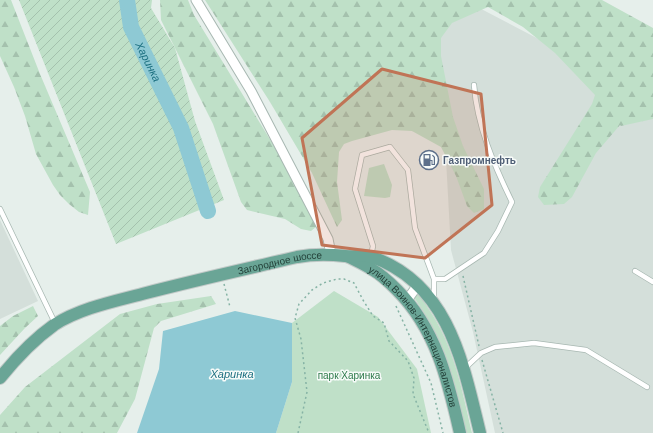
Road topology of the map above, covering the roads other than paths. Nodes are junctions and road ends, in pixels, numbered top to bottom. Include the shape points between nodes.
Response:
1 (196, 0) edge
2 (474, 85) dead end
3 (0, 210) edge
4 (331, 254) junction
5 (369, 262) junction
6 (635, 271) dead end
7 (434, 279) junction
8 (653, 282) edge
9 (419, 285) junction
10 (407, 300) junction
11 (434, 304) junction
12 (55, 325) junction
13 (464, 368) junction
14 (0, 378) edge
15 (647, 386) dead end
16 (460, 433) edge
17 (480, 433) edge

1 - 4 street via 251,91 328,238
2 - 7 lane via 485,140 512,202 484,252 445,279
3 - 12 lane
4 - 5 main road, Загородное шоссе
4 - 12 main road, Загородное шоссе via 296,257 174,286 84,311
5 - 7 lane via 373,246 355,189 362,154 390,147 408,170 415,228
5 - 9 main road, Загородное шоссе via 399,269
5 - 10 main road, улица Воинов-Интернационалистов via 373,270
6 - 8 lane
7 - 11 lane
9 - 10 street
9 - 11 main road, Загородное шоссе
10 - 16 main road, улица Воинов-Интернационалистов via 436,347
11 - 13 main road, Загородное шоссе via 457,346
12 - 14 main road, Загородное шоссе via 23,352
13 - 15 lane via 480,353 495,347 534,343 586,350
13 - 17 main road, Загородное шоссе

